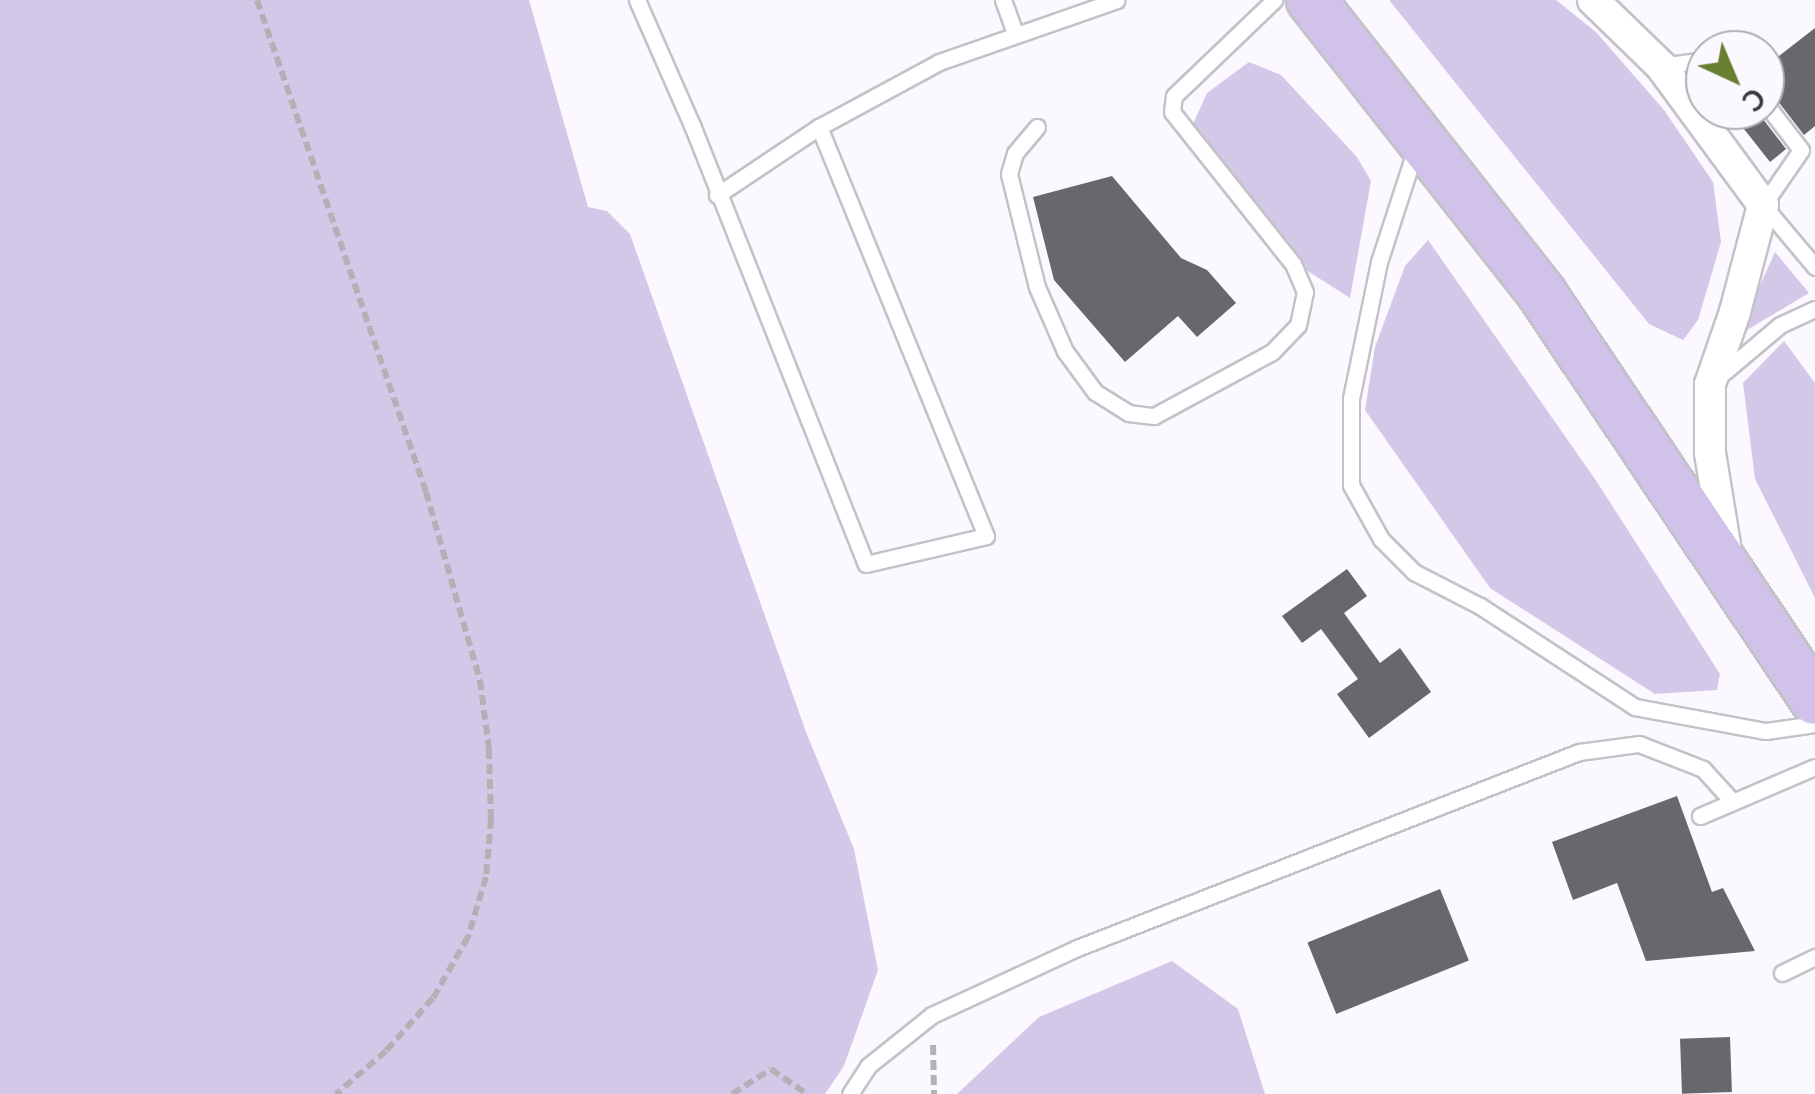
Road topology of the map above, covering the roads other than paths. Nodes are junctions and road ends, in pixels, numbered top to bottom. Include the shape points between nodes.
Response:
1 (638, 0) edge
2 (1003, 0) edge
3 (1117, 0) edge
4 (1274, 0) edge
5 (1311, 0) edge
6 (1593, 0) edge
7 (1016, 32) junction
8 (1685, 63) edge
9 (1661, 66) junction
10 (819, 127) junction
11 (1037, 127) dead end
12 (1785, 129) edge
13 (1420, 134) junction
14 (717, 195) junction
15 (1763, 206) junction
16 (1815, 267) edge
17 (1815, 309) edge
18 (1710, 384) junction
19 (1728, 564) junction
20 (1815, 700) edge
21 (1815, 724) edge
22 (1815, 767) edge
23 (1732, 801) junction
24 (1700, 816) dead end
25 (1815, 957) edge
26 (1782, 974) dead end
27 (850, 1094) edge

1 - 14 lane
2 - 7 lane
3 - 7 lane
4 - 11 lane via 1174,96 1172,112 1293,264 1305,292 1298,325 1272,352 1154,416 1128,413 1094,392 1038,287 1009,174 1014,152
5 - 13 main road
6 - 9 street
7 - 10 lane via 939,62
8 - 9 lane
9 - 15 street
10 - 14 lane
10 - 14 lane via 986,536 866,564
12 - 15 lane via 1801,150
13 - 19 main road via 1542,294
13 - 21 lane via 1378,262 1350,398 1351,485 1381,539 1414,572 1480,606 1635,707 1766,731
15 - 16 lane
15 - 18 street
17 - 18 lane via 1780,326
18 - 19 street via 1710,453
19 - 20 main road
22 - 23 lane
23 - 24 lane
23 - 27 lane via 1703,769 1639,744 1578,752 1077,948 932,1016 868,1066
25 - 26 lane

